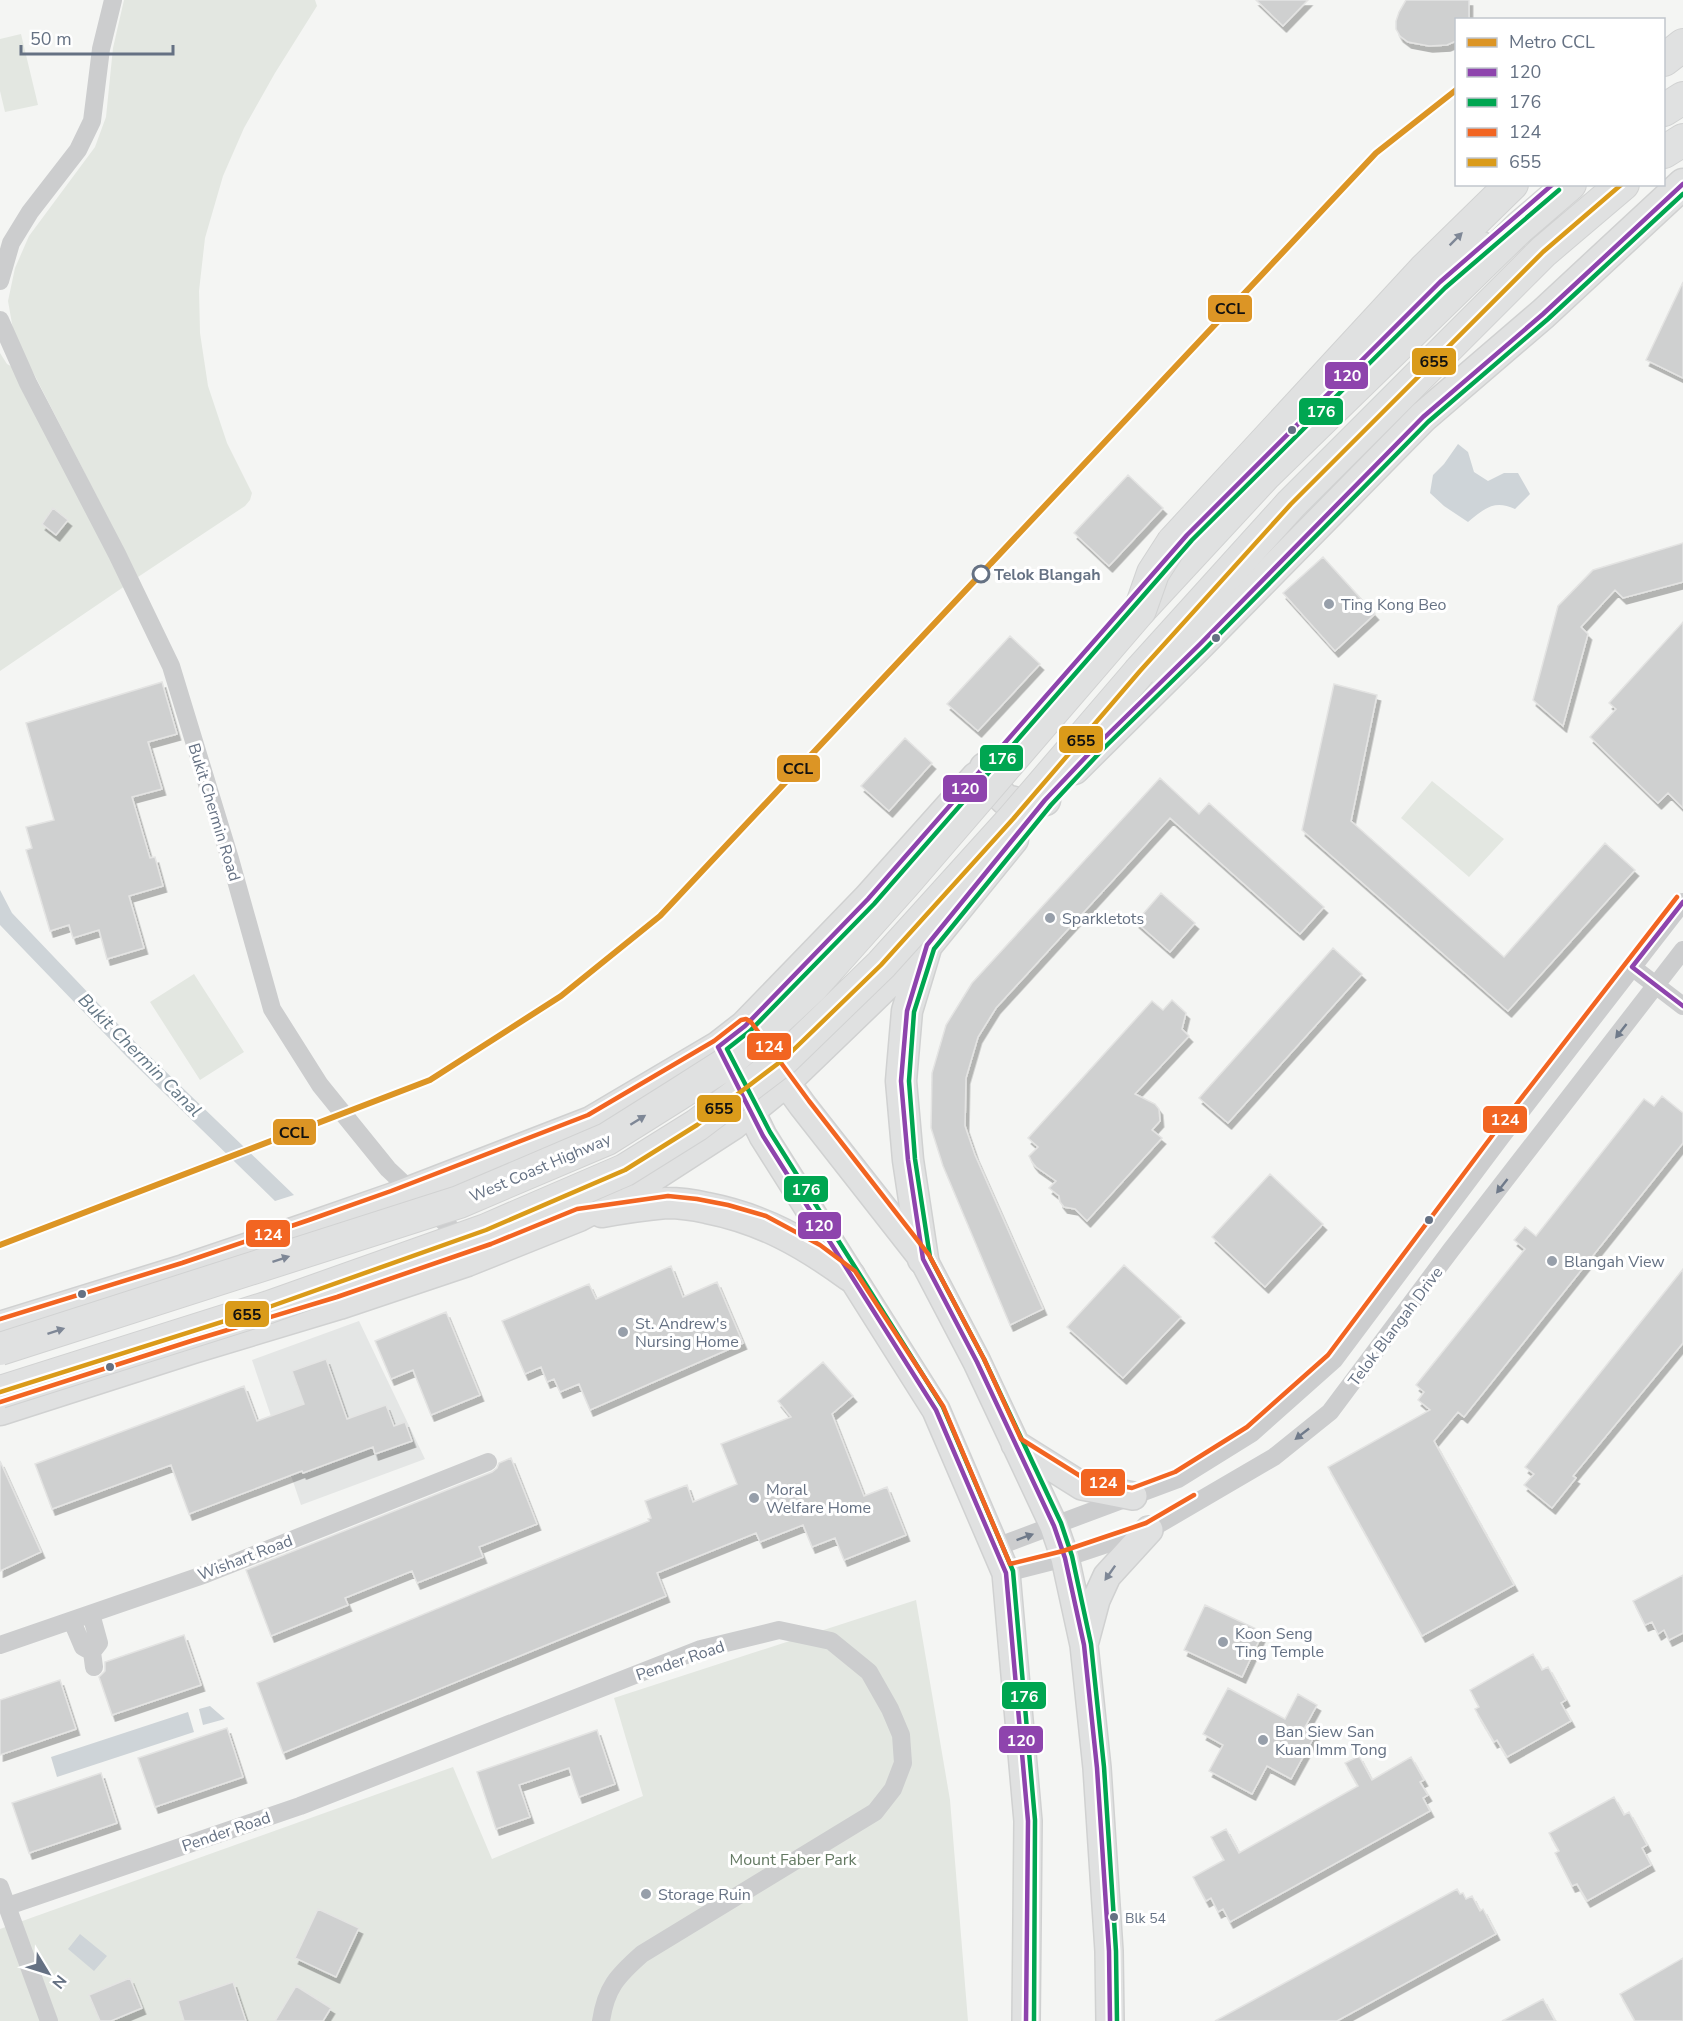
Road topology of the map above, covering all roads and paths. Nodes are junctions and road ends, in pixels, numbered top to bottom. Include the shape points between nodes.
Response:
1 (113, 0) edge
2 (1683, 45) edge
3 (1665, 59) edge
4 (1683, 86) edge
5 (1665, 97) edge
6 (1683, 98) edge
7 (1665, 109) edge
8 (1683, 140) edge
9 (1665, 151) edge
10 (1683, 184) edge
11 (1510, 186) edge
12 (1552, 186) edge
13 (1568, 186) edge
14 (1621, 186) edge
15 (0, 281) edge
16 (0, 320) edge
17 (1140, 610) junction
18 (985, 768) junction
19 (1045, 800) junction
20 (1683, 902) edge
21 (927, 945) junction
22 (1683, 950) edge
23 (1632, 967) junction
24 (1656, 985) junction
25 (1683, 1006) edge
26 (745, 1026) junction
27 (718, 1047) junction
28 (785, 1082) junction
29 (750, 1111) junction
30 (411, 1191) junction
31 (579, 1216) junction
32 (494, 1251) junction
33 (923, 1259) junction
34 (850, 1276) junction
35 (0, 1327) edge
36 (0, 1349) edge
37 (0, 1392) edge
38 (0, 1410) edge
39 (1015, 1444) junction
40 (488, 1462) dead end
41 (1132, 1496) junction
42 (1054, 1526) junction
43 (1149, 1530) junction
44 (996, 1548) junction
45 (1065, 1558) junction
46 (1006, 1573) junction
47 (91, 1614) junction
48 (72, 1621) junction
49 (0, 1645) edge
50 (1084, 1646) junction
51 (0, 1887) edge
52 (8, 1906) junction
53 (49, 2021) edge
54 (601, 2021) edge
55 (1026, 2021) edge
56 (1110, 2021) edge

1 - 15 street via 101,49 92,121 78,150 11,243
2 - 3 highway
4 - 5 main road
6 - 7 highway
8 - 9 highway
10 - 19 main road via 1543,314 1423,417
17 -> 11 highway, bridge via 1152,573 1173,542 1424,270
12 - 18 main road via 1440,282 1187,535
13 - 17 highway, West Coast Highway via 1520,227 1266,474
14 - 37 highway, bridge via 1543,252 1291,504 881,965 784,1059 697,1125 625,1170 486,1230 269,1307
16 - 30 street, Bukit Chermin Road via 171,666 272,1009 320,1085 388,1169
36 -> 17 highway, West Coast Highway, bridge via 459,1202 608,1139 678,1095 724,1065 812,987
18 - 19 main road via 992,786 1006,800 1026,805
18 - 26 main road via 868,899
19 - 21 main road
20 - 23 street, Telok Blangah Drive
21 - 28 main road
21 - 33 main road via 907,1011 901,1082
22 - 24 street, Telok Blangah Drive
23 - 24 street
23 - 41 street, Telok Blangah Drive via 1334,1360 1252,1433 1178,1479
24 - 25 street
24 -> 43 street, Telok Blangah Drive via 1330,1412 1274,1456
26 - 27 main road
26 - 28 main road
27 - 29 main road
27 - 30 main road via 591,1122
28 - 29 main road
28 - 33 main road
29 - 31 main road via 647,1180
29 - 34 main road
30 - 32 street, Bukit Chermin Road via 458,1235 475,1246
30 - 35 main road via 184,1270
31 - 32 main road
31 - 34 main road via 668,1203 726,1212 763,1223 799,1241
32 - 38 main road
33 - 39 main road
34 - 44 main road via 936,1410
39 - 41 main road via 1082,1486
39 - 42 main road
40 - 47 street, Wishart Road via 206,1574
41 - 42 street, Telok Blangah Drive
44 -> 42 street, Telok Blangah Drive
42 - 45 main road
43 - 45 street, Telok Blangah Drive
43 -> 50 main road via 1107,1575
44 - 46 main road
45 - 46 street, Telok Blangah Drive
45 - 50 main road
46 - 55 main road via 1028,1821
47 - 48 street, Wishart Road
47 - 48 street via 99,1643 93,1660
48 - 49 street, Wishart Road
50 - 56 main road via 1109,1952
51 - 52 street
52 - 53 street
52 - 54 street, Pender Road via 300,1806 701,1649 779,1630 831,1641 869,1672 901,1735 903,1763 893,1789 875,1812 642,1954 619,1974 604,2001

